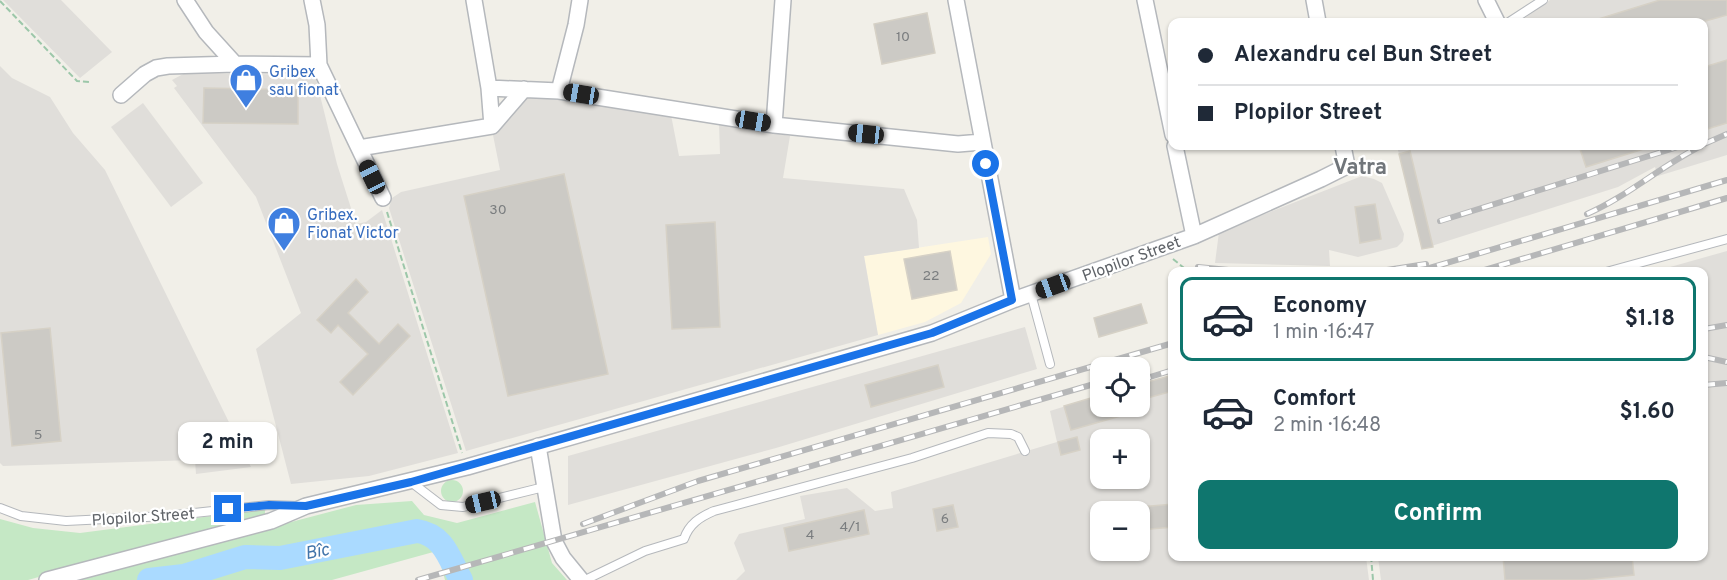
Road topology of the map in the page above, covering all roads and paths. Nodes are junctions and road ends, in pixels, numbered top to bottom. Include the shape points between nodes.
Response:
1 (184, 0) edge
2 (312, 0) edge
3 (474, 0) edge
4 (580, 0) edge
5 (783, 0) edge
6 (956, 0) edge
7 (1145, 0) edge
8 (1314, 0) edge
9 (1486, 0) edge
10 (1543, 0) edge
11 (0, 1) edge
12 (1317, 18) edge
13 (1495, 18) edge
14 (1515, 18) edge
15 (235, 64) junction
16 (319, 65) junction
17 (90, 82) dead end
18 (489, 88) junction
19 (524, 89) junction
20 (559, 91) junction
21 (121, 95) dead end
22 (1168, 111) edge
23 (774, 124) junction
24 (492, 126) junction
25 (982, 142) junction
26 (359, 148) junction
27 (1176, 150) edge
28 (1344, 150) edge
29 (383, 198) joint
30 (1194, 236) junction
31 (1727, 239) edge
32 (1162, 247) junction
33 (1182, 267) edge
34 (1624, 267) edge
35 (1031, 294) junction
36 (1012, 300) junction
37 (1050, 364) dead end
38 (538, 446) junction
39 (1025, 451) dead end
40 (467, 467) junction
41 (411, 482) junction
42 (544, 487) junction
43 (269, 505) junction
44 (306, 506) junction
45 (0, 508) edge
46 (271, 521) junction
47 (1371, 561) edge
48 (47, 580) edge
49 (583, 580) edge
50 (1373, 580) edge

1 - 15 street
2 - 16 street
3 - 18 street
4 - 20 street
5 - 23 street
6 - 25 street
7 - 22 street
8 - 12 street
9 - 13 street
10 - 14 lane
11 - 17 path via 77,81
15 - 16 street
15 - 21 street via 156,68
16 - 26 street
18 - 19 street
18 - 24 street
19 - 20 street
19 - 24 street
20 - 23 street
23 - 25 street via 958,144
24 - 26 street
25 - 36 street
26 - 29 street
27 - 30 street
28 - 30 street, Plopilor Street via 1347,166
29 - 40 path
30 - 32 street, Plopilor Street
31 - 34 lane
32 - 33 path
32 - 35 street, Plopilor Street
35 - 36 street, Plopilor Street
35 - 37 lane
36 - 38 street, Plopilor Street via 932,333
38 - 40 street, Plopilor Street
38 - 42 street
39 - 49 lane via 1018,437 988,433 912,458 714,511 693,523 684,538
40 - 41 street, Plopilor Street
41 - 42 lane via 441,505 463,507
41 - 44 street, Plopilor Street
42 - 49 street via 554,541
43 - 44 lane, Plopilor Street
43 - 45 lane, Plopilor Street via 66,522 21,516
43 - 46 lane via 274,513
44 - 46 street
46 - 48 street
47 - 50 path

